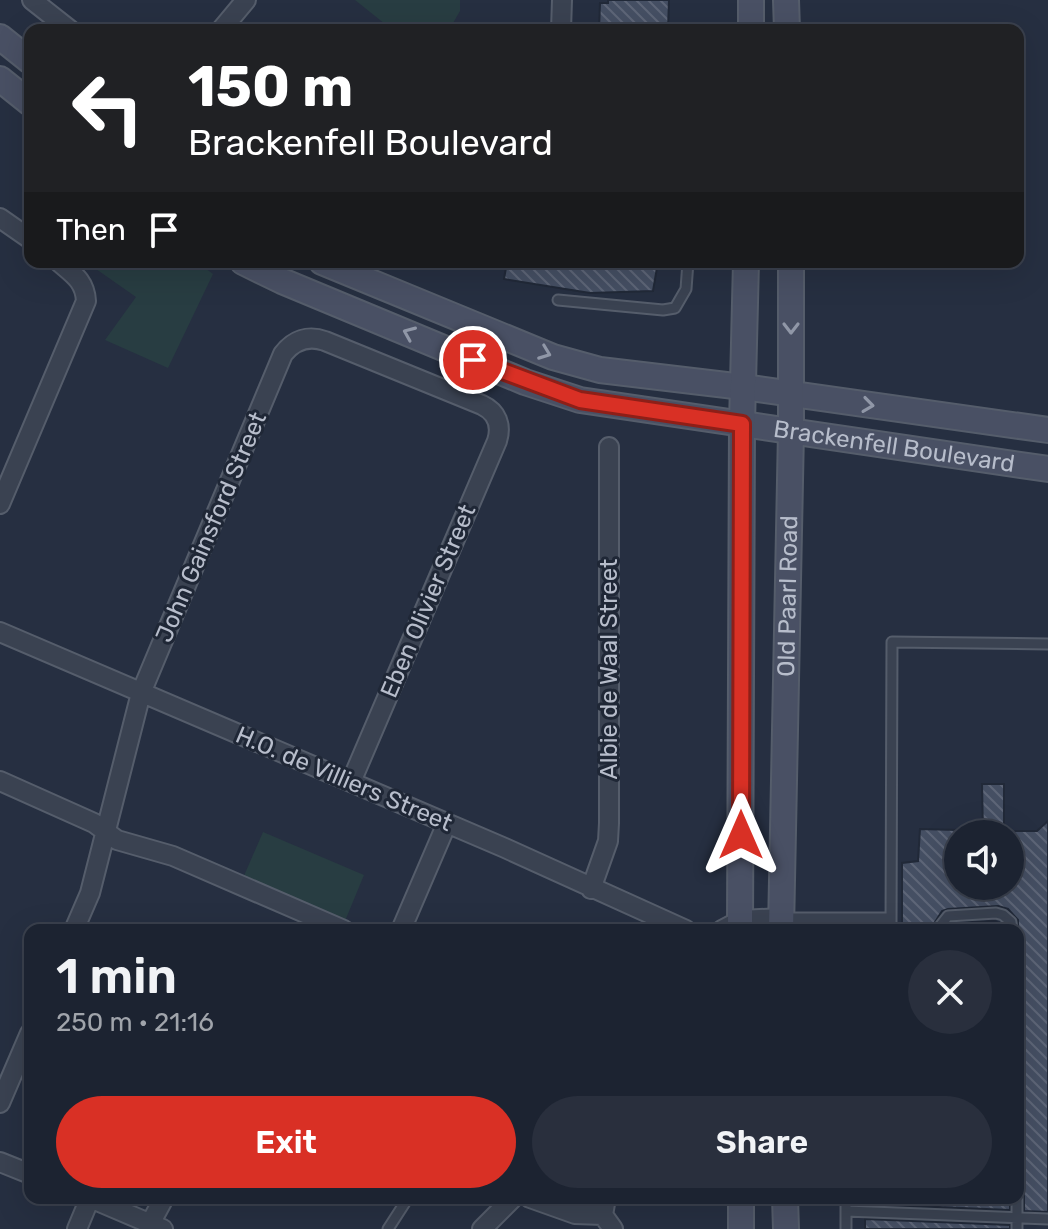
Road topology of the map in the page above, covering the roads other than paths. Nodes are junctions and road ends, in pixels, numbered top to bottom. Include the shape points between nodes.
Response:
1 (32, 0) edge
2 (246, 0) edge
3 (562, 0) edge
4 (751, 0) edge
5 (786, 0) edge
6 (62, 24) edge
7 (226, 24) edge
8 (561, 24) edge
9 (751, 24) edge
10 (787, 24) edge
11 (0, 37) edge
12 (24, 56) edge
13 (0, 79) edge
14 (24, 98) edge
15 (0, 218) edge
16 (24, 235) edge
17 (66, 268) edge
18 (255, 268) edge
19 (337, 268) edge
20 (688, 268) edge
21 (746, 268) edge
22 (791, 268) edge
23 (558, 300) dead end
24 (743, 387) junction
25 (791, 393) junction
26 (497, 418) joint
27 (742, 424) junction
28 (1048, 430) edge
29 (791, 431) junction
30 (609, 447) dead end
31 (1048, 469) edge
32 (0, 504) edge
33 (0, 632) edge
34 (1048, 644) edge
35 (141, 693) junction
36 (0, 781) edge
37 (351, 782) junction
38 (447, 823) junction
39 (106, 831) junction
40 (591, 889) junction
41 (891, 918) junction
42 (77, 924) edge
43 (330, 924) edge
44 (404, 924) edge
45 (672, 924) edge
46 (734, 924) edge
47 (781, 924) edge
48 (891, 924) edge
49 (942, 924) edge
50 (1011, 924) edge
51 (24, 1047) edge
52 (0, 1103) edge
53 (0, 1162) edge
54 (24, 1172) edge
55 (87, 1204) edge
56 (104, 1204) edge
57 (162, 1204) edge
58 (404, 1204) edge
59 (507, 1204) edge
60 (544, 1204) edge
61 (741, 1204) edge
62 (785, 1204) edge
63 (846, 1204) edge
64 (1017, 1204) edge
65 (561, 1211) junction
66 (846, 1211) junction
67 (607, 1214) edge
68 (1017, 1218) junction
69 (1048, 1219) edge
70 (156, 1226) edge
71 (77, 1229) edge
72 (388, 1229) edge
73 (482, 1229) edge
74 (554, 1229) edge
75 (741, 1229) edge
76 (786, 1229) edge
77 (846, 1229) edge
78 (1017, 1229) edge

1 - 6 street
2 - 7 street
3 - 8 street
4 - 9 street
5 - 10 street
11 - 12 street
13 - 14 street
15 - 16 street
17 - 32 street via 80,279 86,301
27 -> 18 street, Brackenfell Boulevard via 613,407 548,390
19 -> 24 street, Brackenfell Boulevard via 580,365
20 - 23 lane via 686,289 675,308
21 - 24 street, Old Paarl Road
22 -> 25 street, Old Paarl Road
24 - 25 street, Brackenfell Boulevard
24 - 27 street, Old Paarl Road
25 -> 28 street, Brackenfell Boulevard
25 - 29 street, Old Paarl Road
26 - 35 street, John Gainsford Street via 482,405 319,338 293,344 283,354
26 - 37 street, Eben Olivier Street via 497,441
27 - 29 street, Brackenfell Boulevard
27 - 46 street, Old Paarl Road
29 - 31 street, Brackenfell Boulevard
29 - 47 street, Old Paarl Road
30 - 40 street, Albie de Waal Street via 609,823
33 - 35 street, H.O. de Villiers Street
34 - 41 lane via 892,642
35 - 37 street, H.O. de Villiers Street
35 - 39 street, John Gainsford Street
36 - 39 street
37 - 38 street, H.O. de Villiers Street
38 - 40 street, H.O. de Villiers Street
38 - 44 street
39 - 42 street, John Gainsford Street
39 - 43 street via 117,840 173,856
40 - 45 street, H.O. de Villiers Street
41 - 47 lane
41 - 48 lane
49 - 50 lane via 948,916 996,913
51 - 52 street
53 - 54 street
55 - 71 street
56 - 70 street
57 - 70 street
58 - 72 lane
59 - 73 street
60 - 65 street
61 - 75 street
62 - 76 street
63 - 66 lane
64 - 68 lane
65 - 67 street
65 - 74 street
66 - 68 lane
66 - 77 lane
68 - 69 lane
68 - 78 lane

